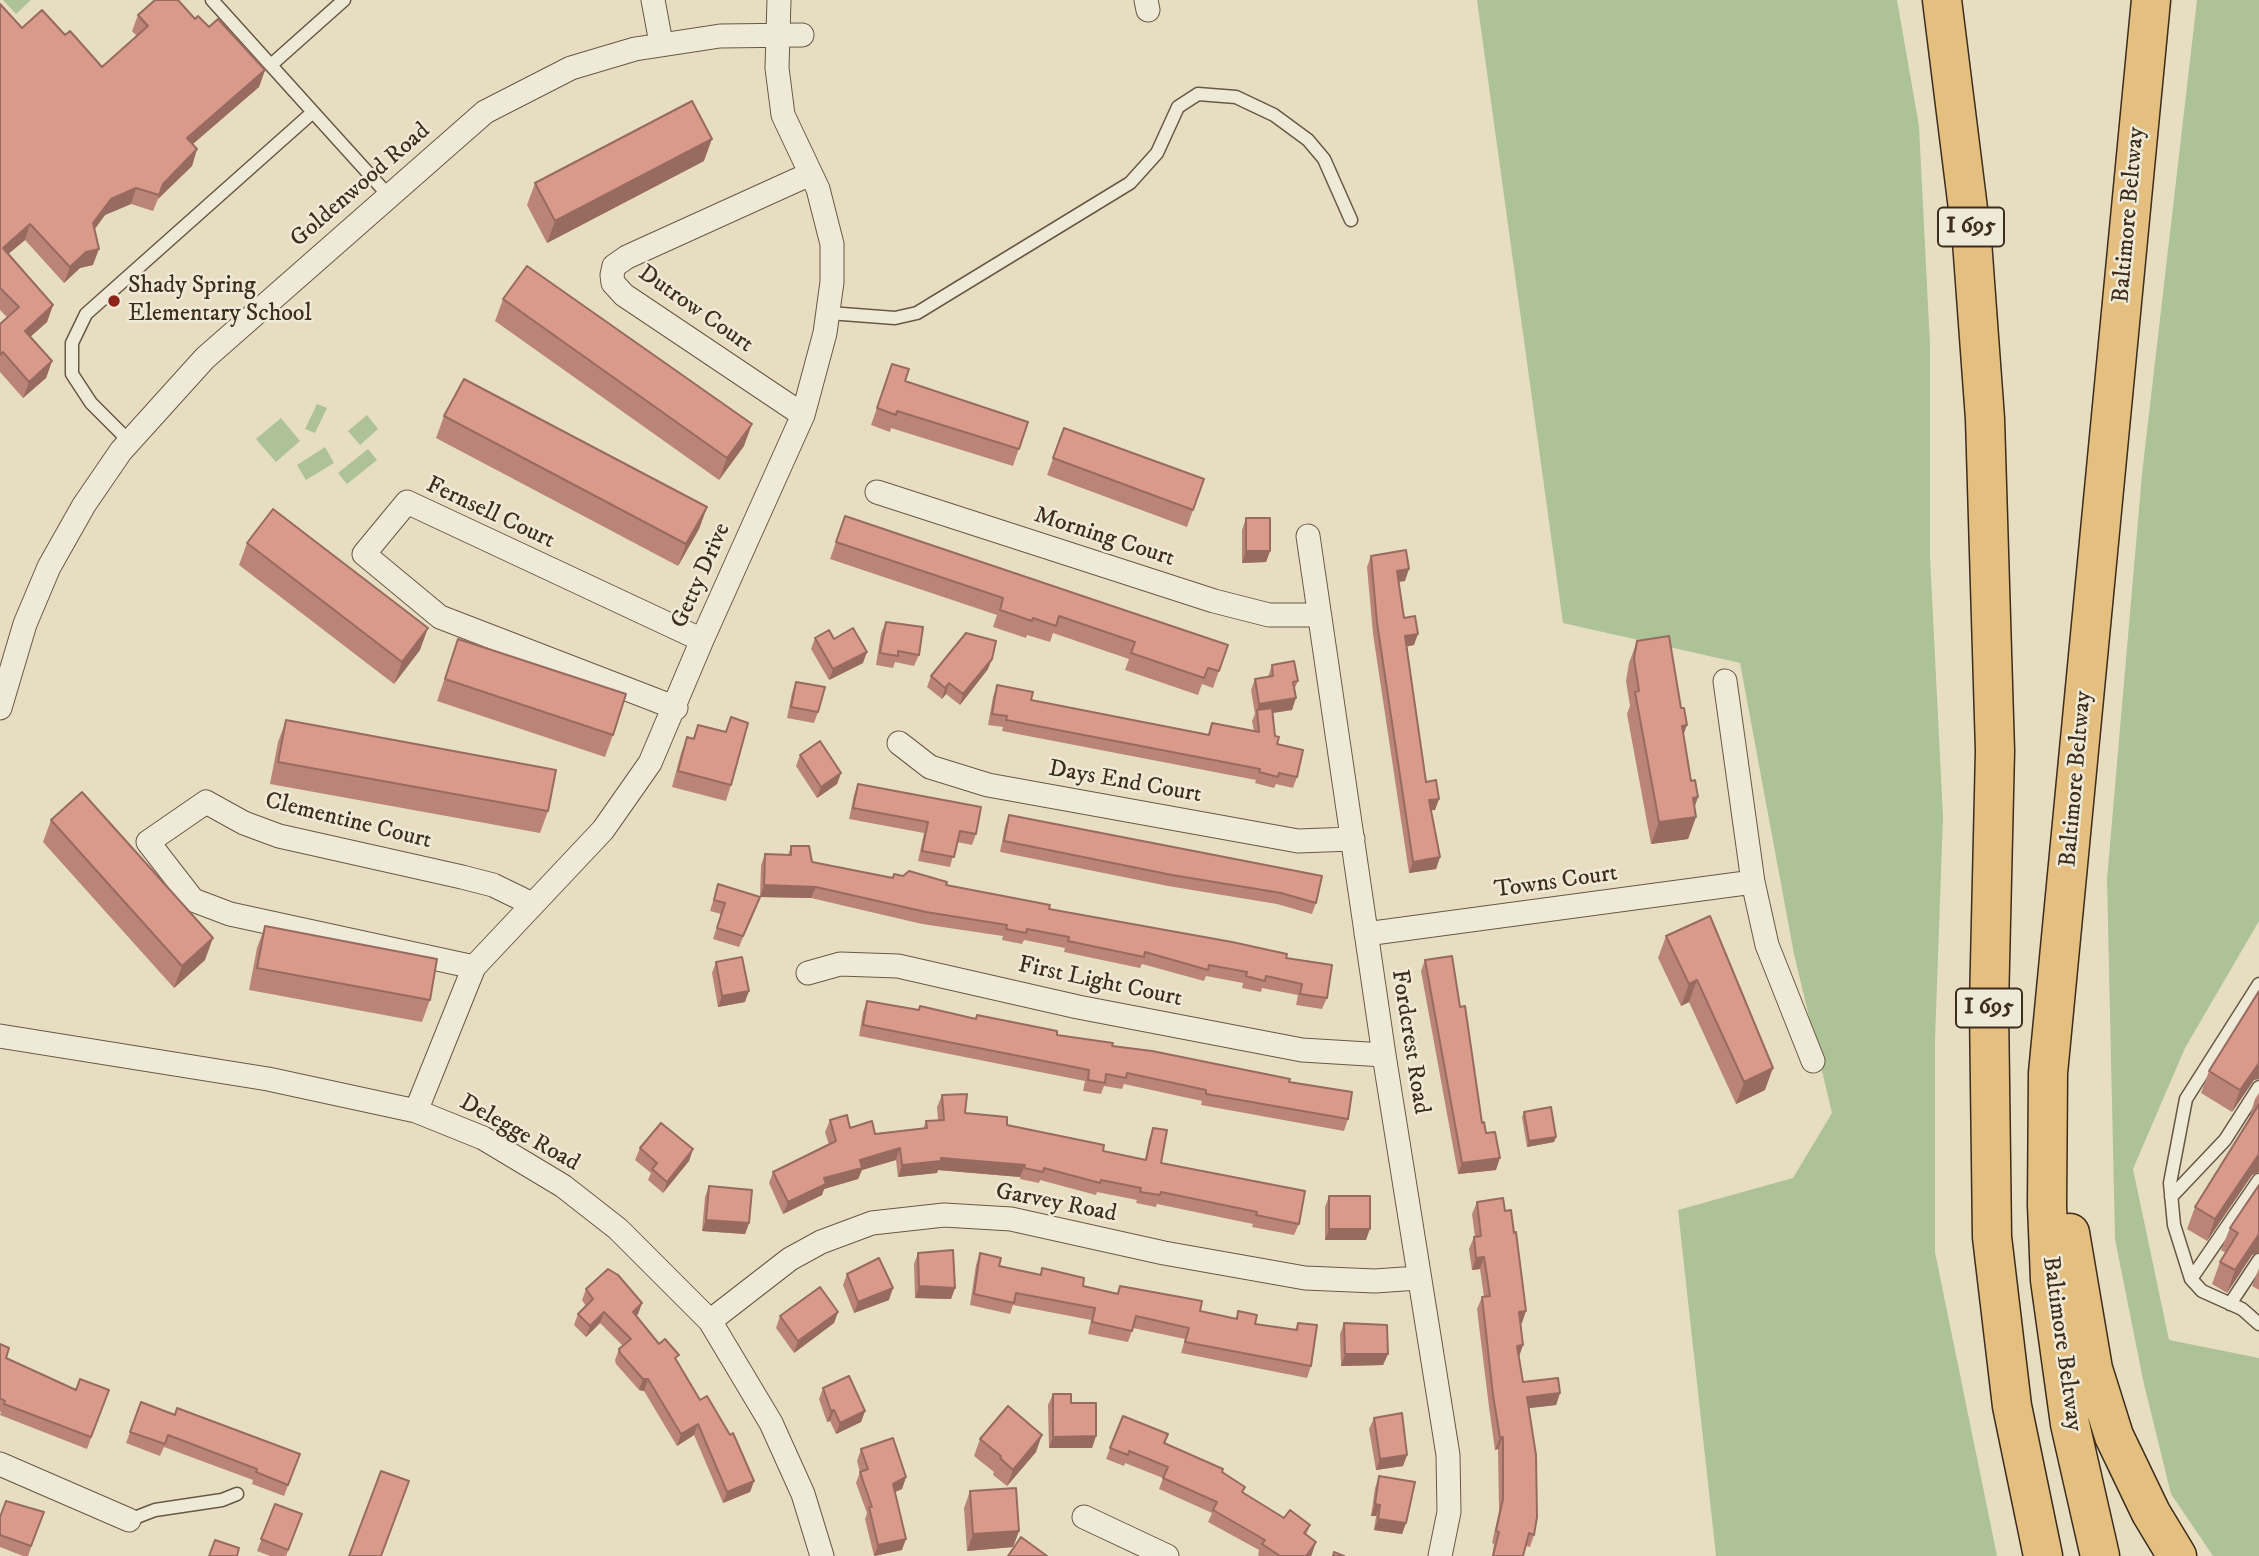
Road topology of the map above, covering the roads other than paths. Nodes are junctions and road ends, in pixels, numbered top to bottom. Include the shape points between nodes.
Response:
1 (212, 0) edge
2 (344, 0) edge
3 (653, 0) edge
4 (779, 0) edge
5 (1926, 0) edge
6 (1942, 0) edge
7 (2151, 0) edge
8 (776, 34) junction
9 (802, 35) dead end
10 (661, 43) junction
11 (271, 65) junction
12 (313, 112) junction
13 (810, 174) junction
14 (389, 196) junction
15 (1351, 220) dead end
16 (829, 313) junction
17 (803, 415) junction
18 (130, 442) junction
19 (1985, 456) junction
20 (877, 492) dead end
21 (1308, 536) dead end
22 (1318, 615) junction
23 (702, 640) junction
24 (1725, 681) dead end
25 (0, 708) edge
26 (676, 708) junction
27 (899, 743) dead end
28 (1353, 839) junction
29 (1753, 881) junction
30 (532, 904) junction
31 (1366, 934) junction
32 (2062, 945) junction
33 (474, 967) junction
34 (808, 973) dead end
35 (2259, 984) edge
36 (0, 1036) edge
37 (1384, 1055) junction
38 (1813, 1060) dead end
39 (2259, 1087) edge
40 (416, 1111) junction
41 (2259, 1181) edge
42 (2171, 1197) junction
43 (2259, 1260) edge
44 (1418, 1278) junction
45 (2190, 1279) junction
46 (2230, 1304) junction
47 (710, 1321) junction
48 (2259, 1324) edge
49 (0, 1464) edge
50 (237, 1494) dead end
51 (1084, 1517) dead end
52 (129, 1520) joint
53 (822, 1556) edge
54 (1167, 1556) edge
55 (1440, 1556) edge
56 (2043, 1556) edge
57 (2100, 1556) edge
58 (2177, 1556) edge

1 - 11 lane
2 - 11 lane
3 - 10 street
4 - 8 street, Getty Drive
5 - 19 highway via 1969,366
6 - 19 highway, I 695 via 1983,350
7 - 32 highway, Baltimore Beltway / I 695
8 - 9 street, Goldenwood Road
8 - 10 street, Goldenwood Road
8 - 13 street, Getty Drive via 783,115
10 - 14 street, Goldenwood Road via 571,68 508,97
11 - 12 lane
12 - 14 lane
12 - 18 lane via 86,314 77,329 72,374 92,403
13 - 16 street, Getty Drive via 827,216 832,244
13 - 17 street, Dutrow Court via 627,257 614,266 612,275 624,295
14 - 18 street, Goldenwood Road via 205,358
15 - 16 lane via 1324,159 1308,140 1274,115 1236,97 1198,94 1178,107 1157,153 1130,183 917,313 895,318
16 - 17 street, Getty Drive
17 - 23 street, Getty Drive
18 - 25 street, Goldenwood Road via 84,505 49,567 25,624
19 - 56 highway, I 695 via 1995,751 1989,1006 1992,1237 2010,1393
20 - 22 street, Morning Court via 1214,601 1269,615
21 - 22 street, Fordcrest Road
22 - 28 street, Fordcrest Road
23 - 26 street, Getty Drive
23 - 26 street, Fernsell Court via 407,502 364,554 440,617
24 - 29 street
26 - 30 street, Getty Drive via 650,763 603,830
27 - 28 street, Days End Court via 930,767 988,785 1298,841
28 - 31 street, Fordcrest Road
29 - 31 street, Towns Court
29 - 38 street via 1767,945
30 - 33 street, Getty Drive
30 - 33 street, Clementine Court via 493,885 279,836 206,802 148,842 193,900 230,914
31 - 37 street, Fordcrest Road
32 - 57 highway, Baltimore Beltway / I 695 via 2048,1073 2048,1242 2070,1424
32 - 58 highway via 2069,1039 2070,1241 2086,1333 2114,1436
33 - 40 street, Getty Drive
34 - 37 street, First Light Court via 840,964 898,966 1302,1050
35 - 42 lane via 2186,1099 2169,1183
36 - 40 street, Delegge Road via 268,1079
37 - 44 street, Fordcrest Road
39 - 42 lane via 2225,1140
40 - 47 street, Delegge Road via 483,1138 563,1186 647,1257
41 - 45 lane
42 - 45 lane
43 - 46 lane
44 - 47 street, Garvey Road via 1305,1278 1011,1219 944,1215 872,1223 821,1242 790,1259
44 - 55 street, Fordcrest Road via 1448,1455 1449,1512
45 - 46 lane via 2202,1291
46 - 48 lane
47 - 53 street, Delegge Road via 771,1423 803,1494
49 - 52 street
50 - 52 lane via 155,1510
51 - 54 street

